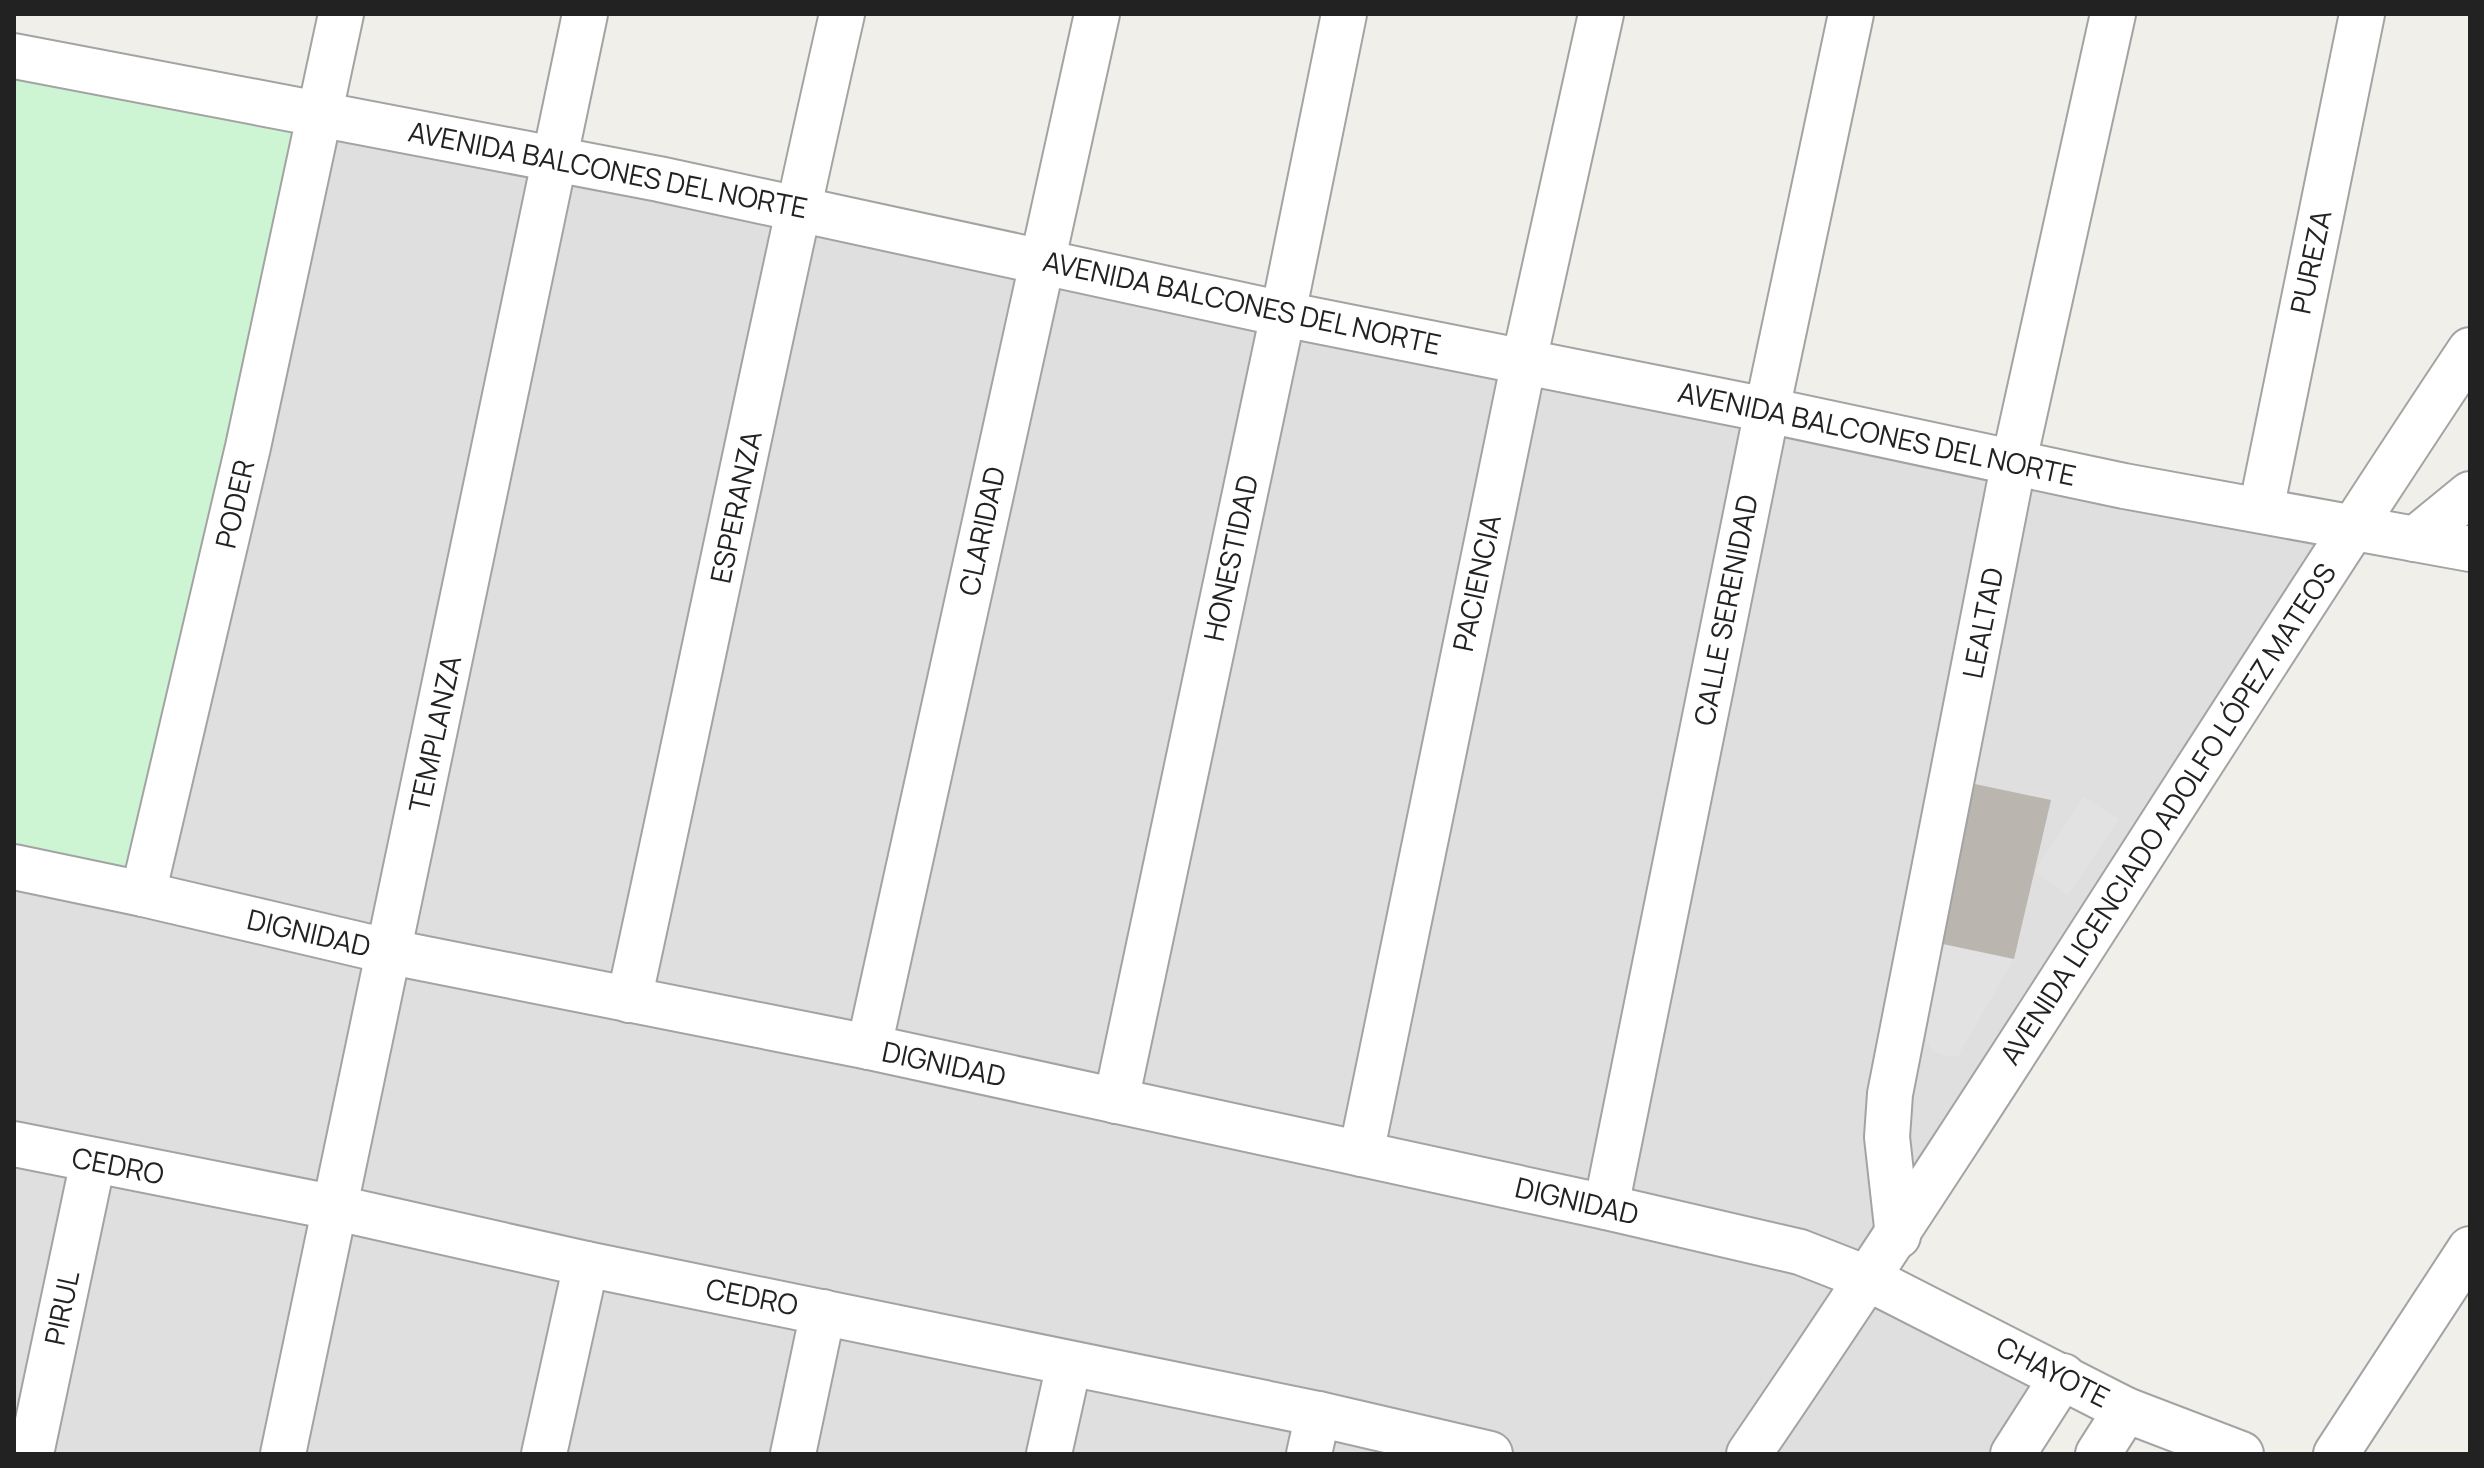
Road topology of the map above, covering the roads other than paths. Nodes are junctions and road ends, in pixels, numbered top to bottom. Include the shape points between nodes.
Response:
1 (341, 14) edge
2 (585, 14) edge
3 (842, 14) edge
4 (1097, 14) edge
5 (1344, 14) edge
6 (1601, 14) edge
7 (1851, 14) edge
8 (2113, 14) edge
9 (2362, 14) edge
10 (14, 56) edge
11 (319, 113) junction
12 (554, 159) junction
13 (798, 207) junction
14 (1041, 263) junction
15 (1283, 314) junction
16 (2470, 350) edge
17 (1524, 361) junction
18 (1767, 410) junction
19 (2014, 461) junction
20 (2470, 494) edge
21 (2261, 510) junction
22 (2352, 527) junction
23 (2415, 539) junction
24 (2470, 549) edge
25 (14, 867) edge
26 (143, 894) junction
27 (391, 952) junction
28 (629, 1000) junction
29 (869, 1047) junction
30 (1116, 1101) junction
31 (14, 1144) edge
32 (1361, 1154) junction
33 (93, 1161) junction
34 (1606, 1207) junction
35 (337, 1208) junction
36 (1898, 1236) junction
37 (2470, 1249) edge
38 (586, 1264) junction
39 (1869, 1279) junction
40 (823, 1312) junction
41 (1069, 1364) junction
42 (2063, 1376) junction
43 (2126, 1410) junction
44 (1313, 1434) edge
45 (31, 1454) edge
46 (283, 1454) edge
47 (544, 1454) edge
48 (793, 1454) edge
49 (1049, 1454) edge
50 (1490, 1454) edge
51 (1749, 1454) edge
52 (2013, 1454) edge
53 (2098, 1454) edge
54 (2241, 1454) edge
55 (2336, 1454) edge

1 - 11 street, PODER
2 - 12 street, TEMPLANZA
3 - 13 street, ESPERANZA
4 - 14 street, CLARIDAD
5 - 15 street, HONESTIDAD
6 - 17 street, PACIENCIA
7 - 18 street, CALLE SERENIDAD
8 - 19 street, LEALTAD
9 - 21 street, PUREZA
10 - 11 street, AVENIDA BALCONES DEL NORTE
11 - 12 street, AVENIDA BALCONES DEL NORTE
11 - 26 street, PODER via 248,447
12 - 13 street, AVENIDA BALCONES DEL NORTE
12 - 27 street, TEMPLANZA
13 - 14 street, AVENIDA BALCONES DEL NORTE
13 - 28 street, ESPERANZA
14 - 15 street, AVENIDA BALCONES DEL NORTE
14 - 29 street, CLARIDAD
15 - 17 street, AVENIDA BALCONES DEL NORTE
15 - 30 street, HONESTIDAD
16 - 22 street, AVENIDA LICENCIADO ADOLFO LÓPEZ MATEOS
17 - 18 street, AVENIDA BALCONES DEL NORTE
17 - 32 street, PACIENCIA
18 - 19 street, AVENIDA BALCONES DEL NORTE
18 - 34 street, CALLE SERENIDAD
19 - 21 street, AVENIDA BALCONES DEL NORTE
19 - 36 street, LEALTAD via 1890,1094 1887,1137
20 - 23 street
21 - 22 street, AVENIDA BALCONES DEL NORTE
22 - 23 street, AVENIDA BALCONES DEL NORTE
22 - 36 street, AVENIDA LICENCIADO ADOLFO LÓPEZ MATEOS
23 - 24 street, AVENIDA BALCONES DEL NORTE
25 - 26 street, DIGNIDAD
26 - 27 street, DIGNIDAD
27 - 28 street, DIGNIDAD
27 - 35 street, TEMPLANZA
28 - 29 street, DIGNIDAD
29 - 30 street, DIGNIDAD
30 - 32 street, DIGNIDAD
31 - 33 street, CEDRO
32 - 34 street, DIGNIDAD
33 - 35 street, CEDRO
33 - 45 street, PIRUL
34 - 39 street, DIGNIDAD via 1800,1252
35 - 38 street, CEDRO
35 - 46 street, TEMPLANZA
36 - 39 street, AVENIDA LICENCIADO ADOLFO LÓPEZ MATEOS
37 - 55 street
38 - 40 street, CEDRO
38 - 47 street
39 - 42 street, CHAYOTE
39 - 51 street, AVENIDA LICENCIADO ADOLFO LÓPEZ MATEOS
40 - 41 street, CEDRO
40 - 48 street
41 - 44 street, CEDRO
41 - 49 street
42 - 43 street, CHAYOTE
42 - 52 street
43 - 53 street
43 - 54 street, CHAYOTE
44 - 50 street, CEDRO

